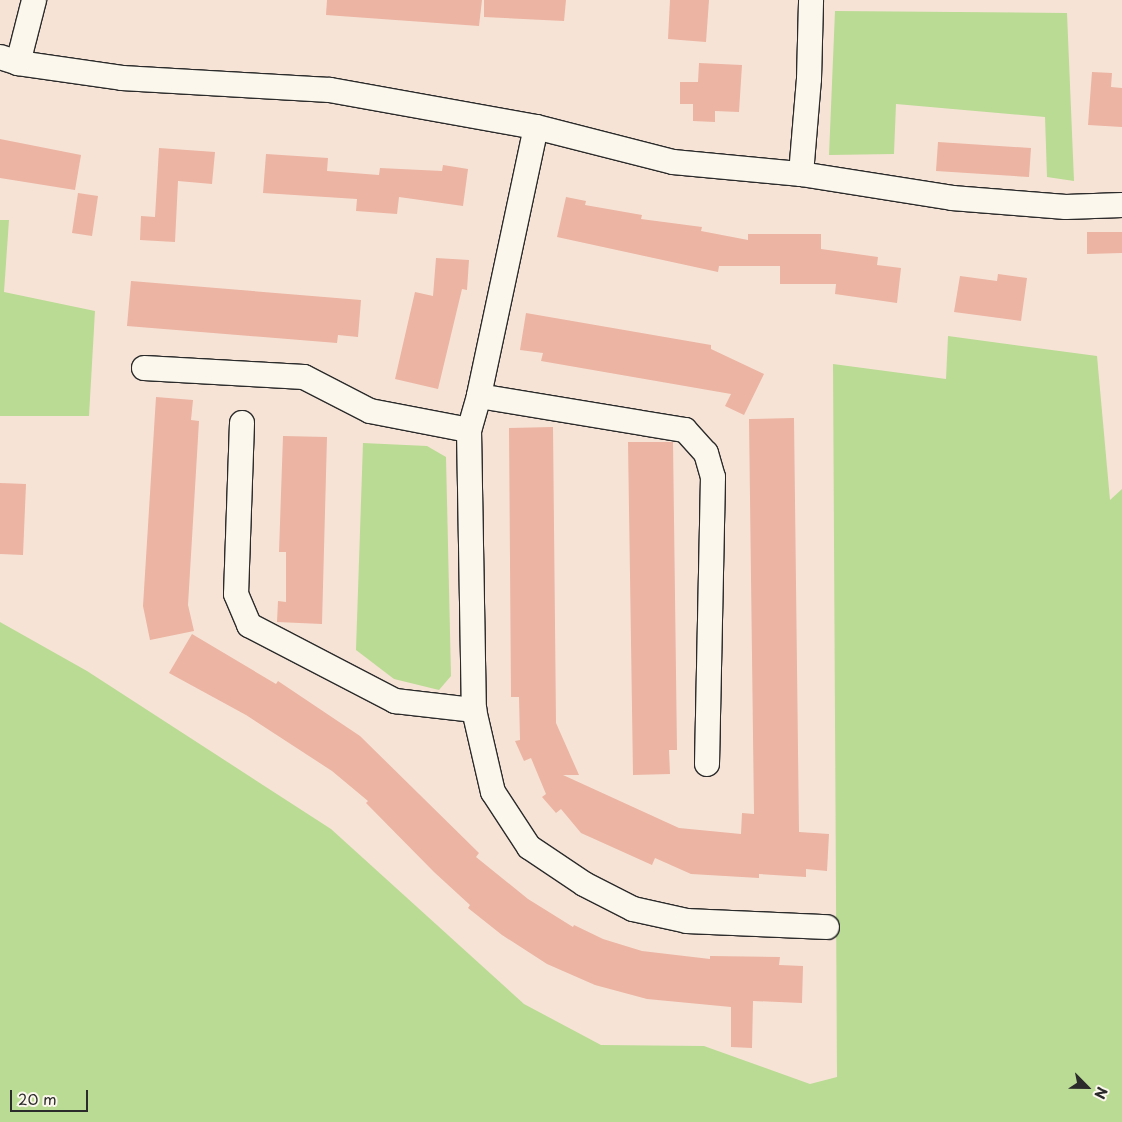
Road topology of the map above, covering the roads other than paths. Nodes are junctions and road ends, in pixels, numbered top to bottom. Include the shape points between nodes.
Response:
1 (34, 0) edge
2 (811, 0) edge
3 (9, 60) edge
4 (536, 127) junction
5 (801, 174) junction
6 (1122, 206) edge
7 (144, 368) dead end
8 (479, 396) junction
9 (242, 422) dead end
10 (469, 430) junction
11 (474, 710) junction
12 (707, 764) dead end
13 (827, 927) dead end

1 - 3 street
2 - 5 street via 809,79
3 - 4 street via 122,78 330,90
4 - 5 street via 674,162
4 - 8 street
5 - 6 street via 952,198 1066,207
7 - 10 street via 304,377 370,411
8 - 10 street
8 - 12 street via 685,430 706,453 713,477
9 - 11 street via 236,594 249,625 395,701
10 - 11 street
11 - 13 street via 493,792 529,847 584,884 633,908 688,921

